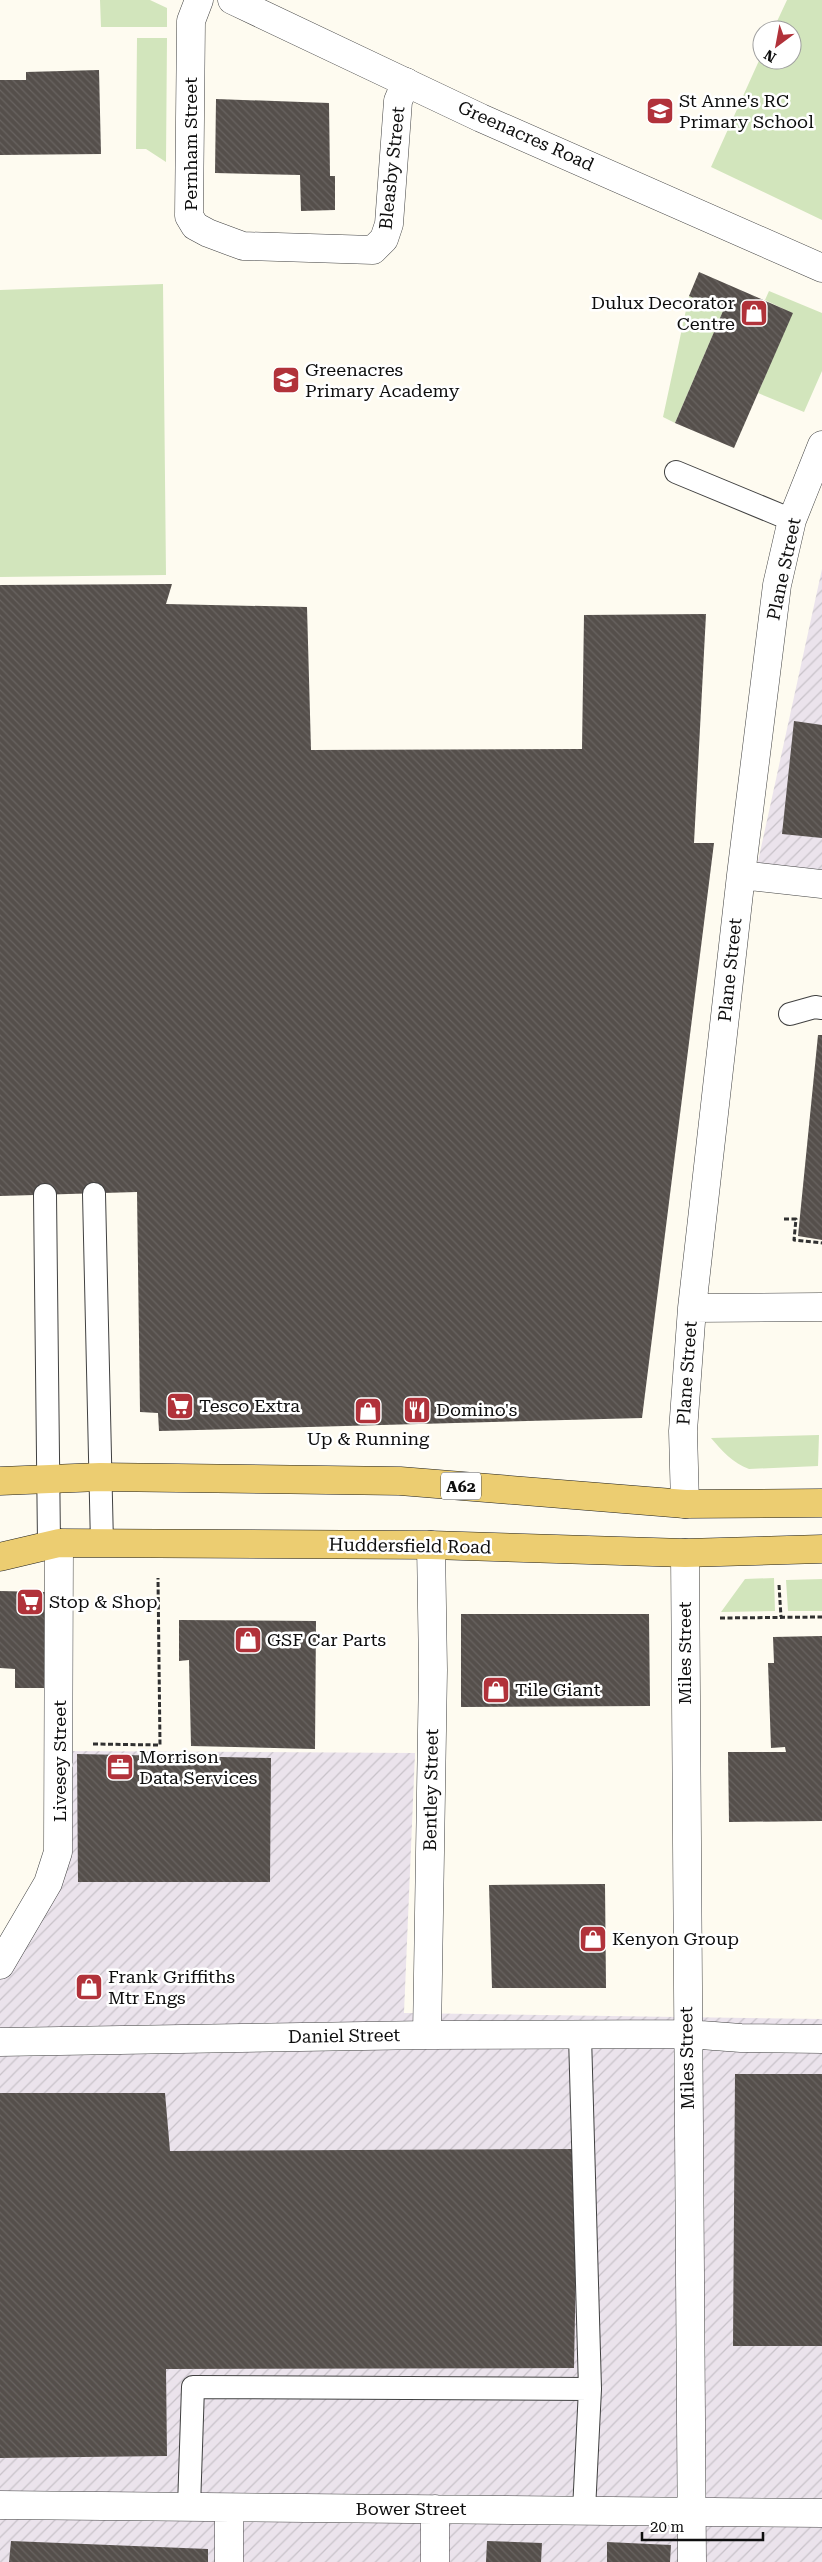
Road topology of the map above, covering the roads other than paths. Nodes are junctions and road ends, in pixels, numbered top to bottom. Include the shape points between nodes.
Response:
1 (199, 0) edge
2 (232, 0) edge
3 (406, 82) junction
4 (373, 250) joint
5 (822, 268) edge
6 (822, 445) edge
7 (676, 472) dead end
8 (792, 520) junction
9 (741, 875) junction
10 (822, 884) edge
11 (822, 1008) edge
12 (790, 1014) dead end
13 (94, 1194) dead end
14 (45, 1195) dead end
15 (822, 1307) edge
16 (692, 1308) junction
17 (100, 1477) junction
18 (47, 1478) junction
19 (0, 1481) edge
20 (822, 1502) edge
21 (686, 1504) junction
22 (54, 1543) junction
23 (102, 1544) junction
24 (431, 1545) junction
25 (822, 1549) edge
26 (685, 1553) junction
27 (0, 1557) edge
28 (0, 1965) edge
29 (687, 2034) junction
30 (427, 2035) junction
31 (580, 2036) junction
32 (822, 2040) edge
33 (0, 2042) edge
34 (590, 2389) junction
35 (0, 2506) edge
36 (189, 2507) junction
37 (229, 2508) junction
38 (435, 2510) junction
39 (584, 2510) junction
40 (692, 2512) junction
41 (822, 2513) edge
42 (230, 2562) edge
43 (435, 2562) edge
44 (692, 2562) edge

1 - 4 street, Pernham Street via 191,21 189,216 195,226 243,246
2 - 3 street, Greenacres Road
3 - 4 street, Bleasby Street via 398,101 390,224 384,239
3 - 5 street, Greenacres Road
6 - 8 street, Plane Street
7 - 8 lane
8 - 9 street, Plane Street via 777,585
9 - 10 street
9 - 16 street, Plane Street
11 - 12 lane
13 - 17 lane
14 - 18 lane
15 - 16 street
16 - 21 street, Plane Street via 683,1431
17 - 18 main road, A62
17 - 21 main road, A62 via 400,1481
17 - 23 lane
18 - 19 main road, A62
18 - 22 lane
20 - 21 main road, A62
22 - 23 main road, Huddersfield Road
22 - 27 main road, Huddersfield Road
22 - 28 street, Livesey Street via 60,1615 58,1852 48,1883
23 - 24 main road, Huddersfield Road
24 - 26 main road, Huddersfield Road
24 - 30 street, Bentley Street via 433,1670
25 - 26 main road, Huddersfield Road
26 - 29 street, Miles Street
29 - 31 street, Daniel Street
29 - 32 street, Daniel Street
29 - 40 street, Miles Street
30 - 31 street, Daniel Street
30 - 33 street, Daniel Street
31 - 34 lane
34 - 36 lane via 193,2387
34 - 39 lane
35 - 36 street, Bower Street
36 - 37 street, Bower Street
37 - 38 street, Bower Street
37 - 42 street
38 - 39 street, Bower Street
38 - 43 street
39 - 40 street, Bower Street
40 - 41 street, Bower Street
40 - 44 street, Miles Street

